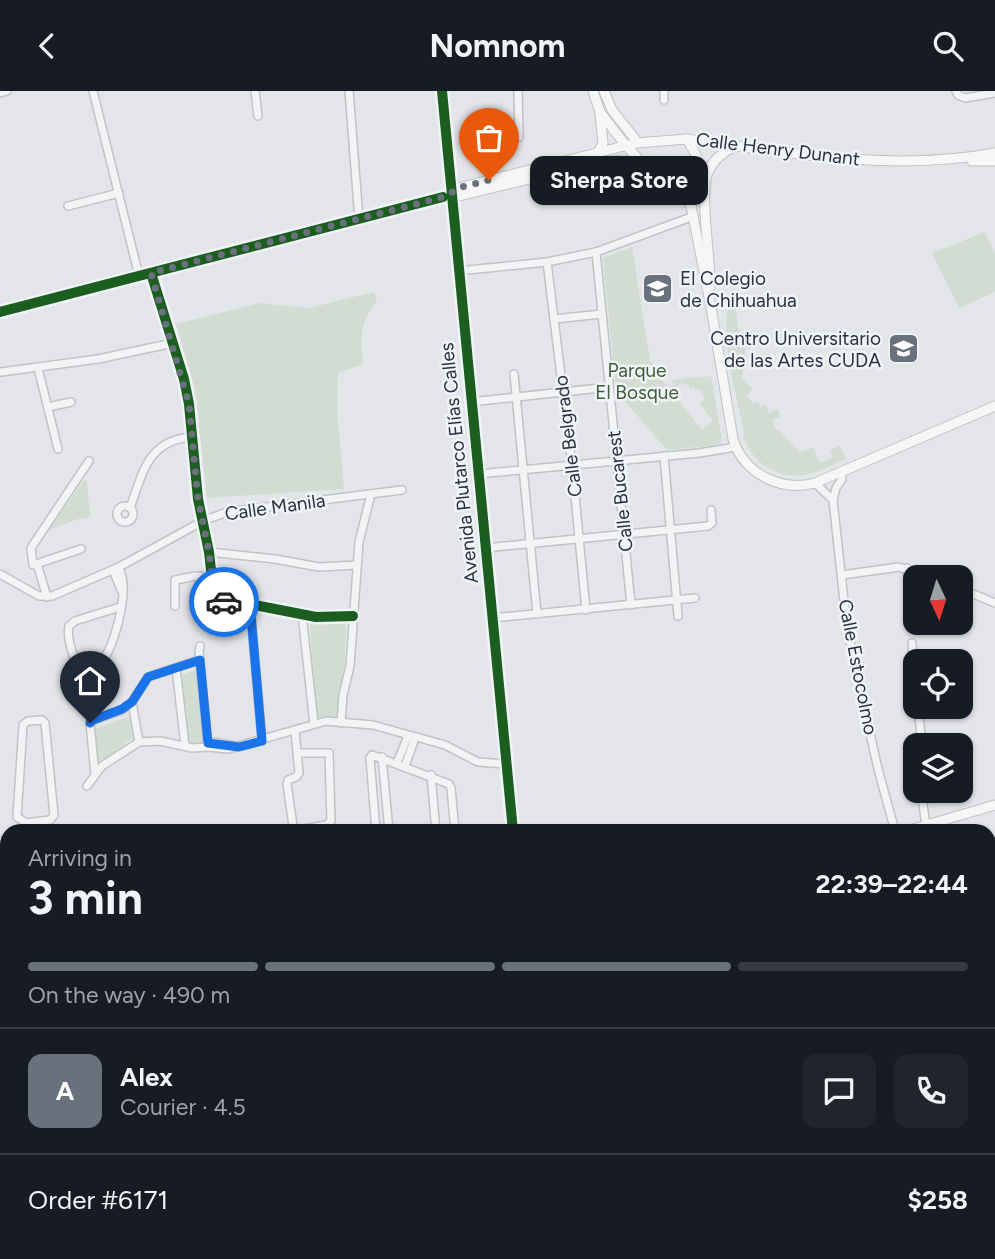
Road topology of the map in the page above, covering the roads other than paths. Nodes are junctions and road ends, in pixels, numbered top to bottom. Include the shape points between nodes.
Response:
1 (7, 91) edge
2 (93, 91) edge
3 (255, 91) edge
4 (349, 91) edge
5 (442, 91) edge
6 (518, 91) edge
7 (593, 91) edge
8 (604, 91) edge
9 (956, 91) edge
10 (0, 93) edge
11 (995, 93) edge
12 (600, 112) junction
13 (258, 116) dead end
14 (519, 137) dead end
15 (687, 139) junction
16 (631, 144) junction
17 (736, 145) junction
18 (598, 153) junction
19 (995, 153) edge
20 (967, 158) junction
21 (995, 161) edge
22 (642, 163) junction
23 (671, 178) junction
24 (119, 193) junction
25 (448, 196) junction
26 (68, 206) dead end
27 (694, 216) junction
28 (359, 219) junction
29 (596, 253) junction
30 (547, 262) junction
31 (458, 271) junction
32 (151, 273) junction
33 (139, 276) junction
34 (710, 297) junction
35 (0, 312) edge
36 (603, 314) junction
37 (554, 319) junction
38 (173, 344) junction
39 (38, 368) junction
40 (1, 372) edge
41 (514, 374) dead end
42 (609, 387) junction
43 (562, 392) junction
44 (516, 397) junction
45 (71, 402) dead end
46 (470, 402) junction
47 (995, 406) edge
48 (48, 407) junction
49 (192, 437) junction
50 (736, 447) junction
51 (58, 449) dead end
52 (664, 456) junction
53 (89, 461) dead end
54 (617, 461) junction
55 (572, 464) junction
56 (524, 470) junction
57 (841, 473) junction
58 (478, 474) junction
59 (815, 483) junction
60 (836, 488) junction
61 (402, 490) dead end
62 (826, 492) junction
63 (371, 494) junction
64 (833, 500) junction
65 (130, 508) dead end
66 (711, 510) dead end
67 (203, 521) junction
68 (670, 531) junction
69 (624, 535) junction
70 (579, 540) junction
71 (531, 544) junction
72 (485, 548) junction
73 (82, 549) dead end
74 (209, 552) junction
75 (35, 564) junction
76 (357, 565) junction
77 (903, 568) edge
78 (116, 569) junction
79 (0, 573) edge
80 (211, 574) junction
81 (842, 575) junction
82 (973, 594) edge
83 (45, 597) junction
84 (695, 599) dead end
85 (676, 600) junction
86 (995, 603) edge
87 (250, 604) junction
88 (631, 605) junction
89 (175, 606) dead end
90 (120, 607) junction
91 (586, 610) junction
92 (302, 614) junction
93 (537, 614) junction
94 (353, 616) junction
95 (678, 617) dead end
96 (492, 618) junction
97 (912, 643) dead end
98 (200, 646) dead end
99 (913, 649) edge
100 (200, 660) junction
101 (176, 668) junction
102 (132, 702) junction
103 (45, 723) joint
104 (341, 723) junction
105 (314, 724) junction
106 (295, 731) junction
107 (411, 737) junction
108 (262, 741) junction
109 (139, 742) junction
110 (206, 745) junction
111 (185, 746) junction
112 (298, 753) junction
113 (382, 757) junction
114 (401, 764) junction
115 (506, 764) junction
116 (95, 774) junction
117 (431, 775) junction
118 (86, 786) dead end
119 (923, 803) edge
120 (995, 805) edge
121 (293, 824) edge
122 (327, 824) edge
123 (375, 824) edge
124 (388, 824) edge
125 (435, 824) edge
126 (454, 824) edge
127 (512, 824) edge
128 (893, 824) edge
129 (926, 824) edge
130 (929, 824) edge

1 - 10 street
2 - 24 street
3 - 13 street
4 - 28 street
5 - 25 main road, Avenida Plutarco Elías Calles
6 - 14 street
7 - 12 main road
8 - 16 main road via 612,110 635,139
9 - 11 street via 965,98
12 - 16 main road
12 - 18 main road via 603,143
15 - 16 main road, Calle Henry Dunant
15 - 17 main road, Calle Henry Dunant
15 - 23 main road via 696,155 695,168 686,176
16 - 18 main road, Calle Henry Dunant
16 - 22 main road
17 - 20 main road, Calle Henry Dunant via 877,160
17 - 34 main road via 718,158 706,177
18 - 25 main road, Calle Henry Dunant
19 - 20 main road, Calle Henry Dunant
20 - 21 main road
22 - 23 main road
22 - 25 main road, Calle Henry Dunant via 599,162
23 - 27 main road via 688,199
24 - 26 street
24 - 33 street
25 - 28 street, Calle Henry Dunant
25 - 31 main road, Avenida Plutarco Elías Calles
27 - 29 street
27 - 34 main road
28 - 32 street, Calle Henry Dunant
29 - 30 street
29 - 36 street, Calle Bucarest
30 - 31 street
30 - 37 street, Calle Belgrado
31 - 46 main road, Avenida Plutarco Elías Calles
32 - 33 street, Calle Henry Dunant
32 - 38 street
33 - 35 street, Calle Henry Dunant
34 - 50 main road
36 - 37 street
36 - 42 street, Calle Bucarest
37 - 43 street, Calle Belgrado
38 - 39 street
38 - 49 street via 187,391
39 - 40 street
39 - 48 street
41 - 44 street
42 - 43 street
42 - 54 street, Calle Bucarest
43 - 44 street
43 - 55 street, Calle Belgrado
44 - 46 street
44 - 56 street
45 - 48 street
46 - 58 main road, Avenida Plutarco Elías Calles
47 - 57 main road
48 - 51 street
49 - 65 street via 158,449
49 - 67 street
50 - 52 street
50 - 59 main road via 750,466 770,481 795,487
52 - 54 street
52 - 68 street
53 - 75 street via 31,548
54 - 55 street
54 - 69 street, Calle Bucarest
55 - 56 street
55 - 70 street, Calle Belgrado
56 - 58 street
56 - 71 street
57 - 59 main road
57 - 60 street, Calle Estocolmo
58 - 72 main road, Avenida Plutarco Elías Calles
59 - 62 street
60 - 62 street
60 - 64 street, Calle Estocolmo
61 - 63 street, Calle Manila
62 - 64 street
63 - 67 street, Calle Manila via 250,507
63 - 76 street
64 - 81 street, Calle Estocolmo
66 - 68 street via 708,526
67 - 74 street
67 - 78 street, Calle Manila
68 - 69 street
68 - 85 street
69 - 70 street
69 - 88 street, Calle Bucarest
70 - 71 street
70 - 91 street, Calle Belgrado
71 - 72 street
71 - 93 street
72 - 96 main road, Avenida Plutarco Elías Calles
73 - 75 street
74 - 76 street via 319,568
74 - 80 street
75 - 83 street
76 - 94 street
77 - 81 street
78 - 83 street, Calle Manila
78 - 90 street via 124,585
79 - 83 street
80 - 87 street via 214,597 219,601
80 - 89 street via 175,580
81 - 128 street, Calle Estocolmo via 853,657
82 - 86 street
84 - 85 street
85 - 88 street
85 - 95 street
87 - 92 street
87 - 108 street
88 - 91 street
90 - 90 street via 69,626 67,633 83,675 96,670 106,657
91 - 93 street
92 - 94 street
92 - 105 street
93 - 96 street
94 - 104 street
96 - 115 main road, Avenida Plutarco Elías Calles
97 - 99 street
98 - 100 street
100 - 101 street
100 - 110 street
101 - 102 street via 148,677
101 - 111 street
102 - 109 street
102 - 116 street via 86,721
103 - 103 street via 54,815 50,820 26,823 18,817 24,723
104 - 105 street
104 - 107 street via 373,725
105 - 106 street
106 - 108 street
106 - 112 street
107 - 114 street
107 - 115 street via 445,745 478,762
108 - 110 street via 228,749
109 - 111 street
109 - 116 street
110 - 111 street via 197,749
112 - 121 street via 299,775 287,784
112 - 122 street via 329,753 331,821
113 - 114 street
113 - 123 street via 370,758
113 - 124 street
114 - 117 street
115 - 127 main road, Avenida Plutarco Elías Calles
116 - 118 street
117 - 125 street
117 - 126 street via 446,781 451,789
119 - 129 street
120 - 130 main road

